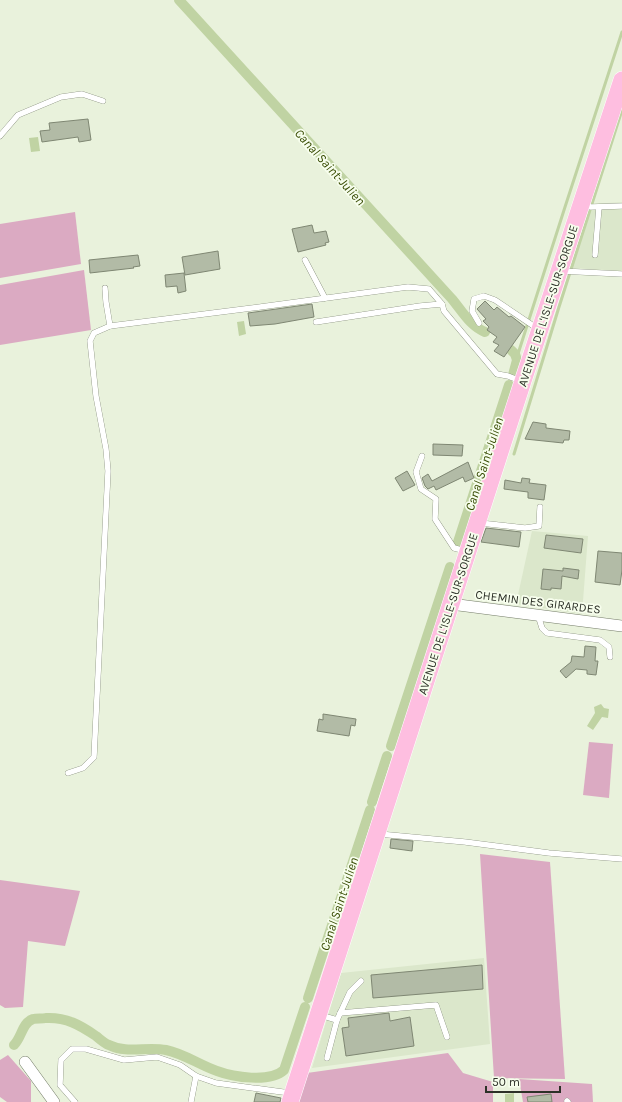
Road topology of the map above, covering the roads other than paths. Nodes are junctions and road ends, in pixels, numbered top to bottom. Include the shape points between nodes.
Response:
1 (622, 80) edge
2 (104, 101) dead end
3 (0, 136) edge
4 (581, 205) junction
5 (622, 206) edge
6 (599, 207) junction
7 (595, 255) dead end
8 (306, 260) dead end
9 (560, 271) junction
10 (622, 274) edge
11 (105, 288) dead end
12 (325, 298) junction
13 (442, 304) junction
14 (316, 322) dead end
15 (479, 323) dead end
16 (110, 326) junction
17 (540, 331) junction
18 (523, 381) junction
19 (422, 456) dead end
20 (540, 507) dead end
21 (478, 523) junction
22 (468, 551) junction
23 (451, 604) junction
24 (538, 615) junction
25 (622, 626) edge
26 (610, 657) dead end
27 (68, 773) dead end
28 (377, 834) junction
29 (622, 860) edge
30 (361, 981) dead end
31 (340, 1013) junction
32 (318, 1014) junction
33 (337, 1020) junction
34 (448, 1037) dead end
35 (327, 1058) dead end
36 (24, 1062) dead end
37 (196, 1076) junction
38 (291, 1097) edge
39 (54, 1102) edge
40 (75, 1102) edge
41 (191, 1102) edge

1 - 4 main road, AVENUE DE L'ISLE-SUR-SORGUE
2 - 3 lane via 82,94 61,97 18,115
4 - 6 lane
4 - 9 main road, AVENUE DE L'ISLE-SUR-SORGUE
5 - 6 lane
6 - 7 lane
8 - 12 lane
9 - 10 lane
9 - 17 main road, AVENUE DE L'ISLE-SUR-SORGUE
11 - 16 lane
12 - 13 lane via 408,286 428,289
12 - 16 lane
13 - 14 lane
13 - 18 lane via 444,311 497,374
15 - 17 lane via 472,311 474,299 484,296 495,300
16 - 27 lane via 94,333 90,341 108,472 94,757 83,768
17 - 18 main road, AVENUE DE L'ISLE-SUR-SORGUE
18 - 21 main road, AVENUE DE L'ISLE-SUR-SORGUE
19 - 22 lane via 416,472 421,489 436,499 435,519 454,548
20 - 21 lane via 539,526 525,528
21 - 22 main road, AVENUE DE L'ISLE-SUR-SORGUE
22 - 23 main road, AVENUE DE L'ISLE-SUR-SORGUE
23 - 24 street, CHEMIN DES GIRARDES
23 - 28 main road, AVENUE DE L'ISLE-SUR-SORGUE
24 - 25 street, CHEMIN DES GIRARDES
24 - 26 lane via 542,628 547,633 600,640 609,647
28 - 29 lane
28 - 32 main road, AVENUE DE L'ISLE-SUR-SORGUE
30 - 31 lane via 350,992
31 - 33 lane
31 - 34 lane via 436,1005
32 - 33 lane
32 - 38 main road, AVENUE DE L'ISLE-SUR-SORGUE
33 - 35 lane
36 - 39 street
37 - 38 lane via 216,1083
37 - 40 lane via 180,1065 157,1057 124,1060 86,1049 72,1049 61,1060 60,1085
37 - 41 lane

